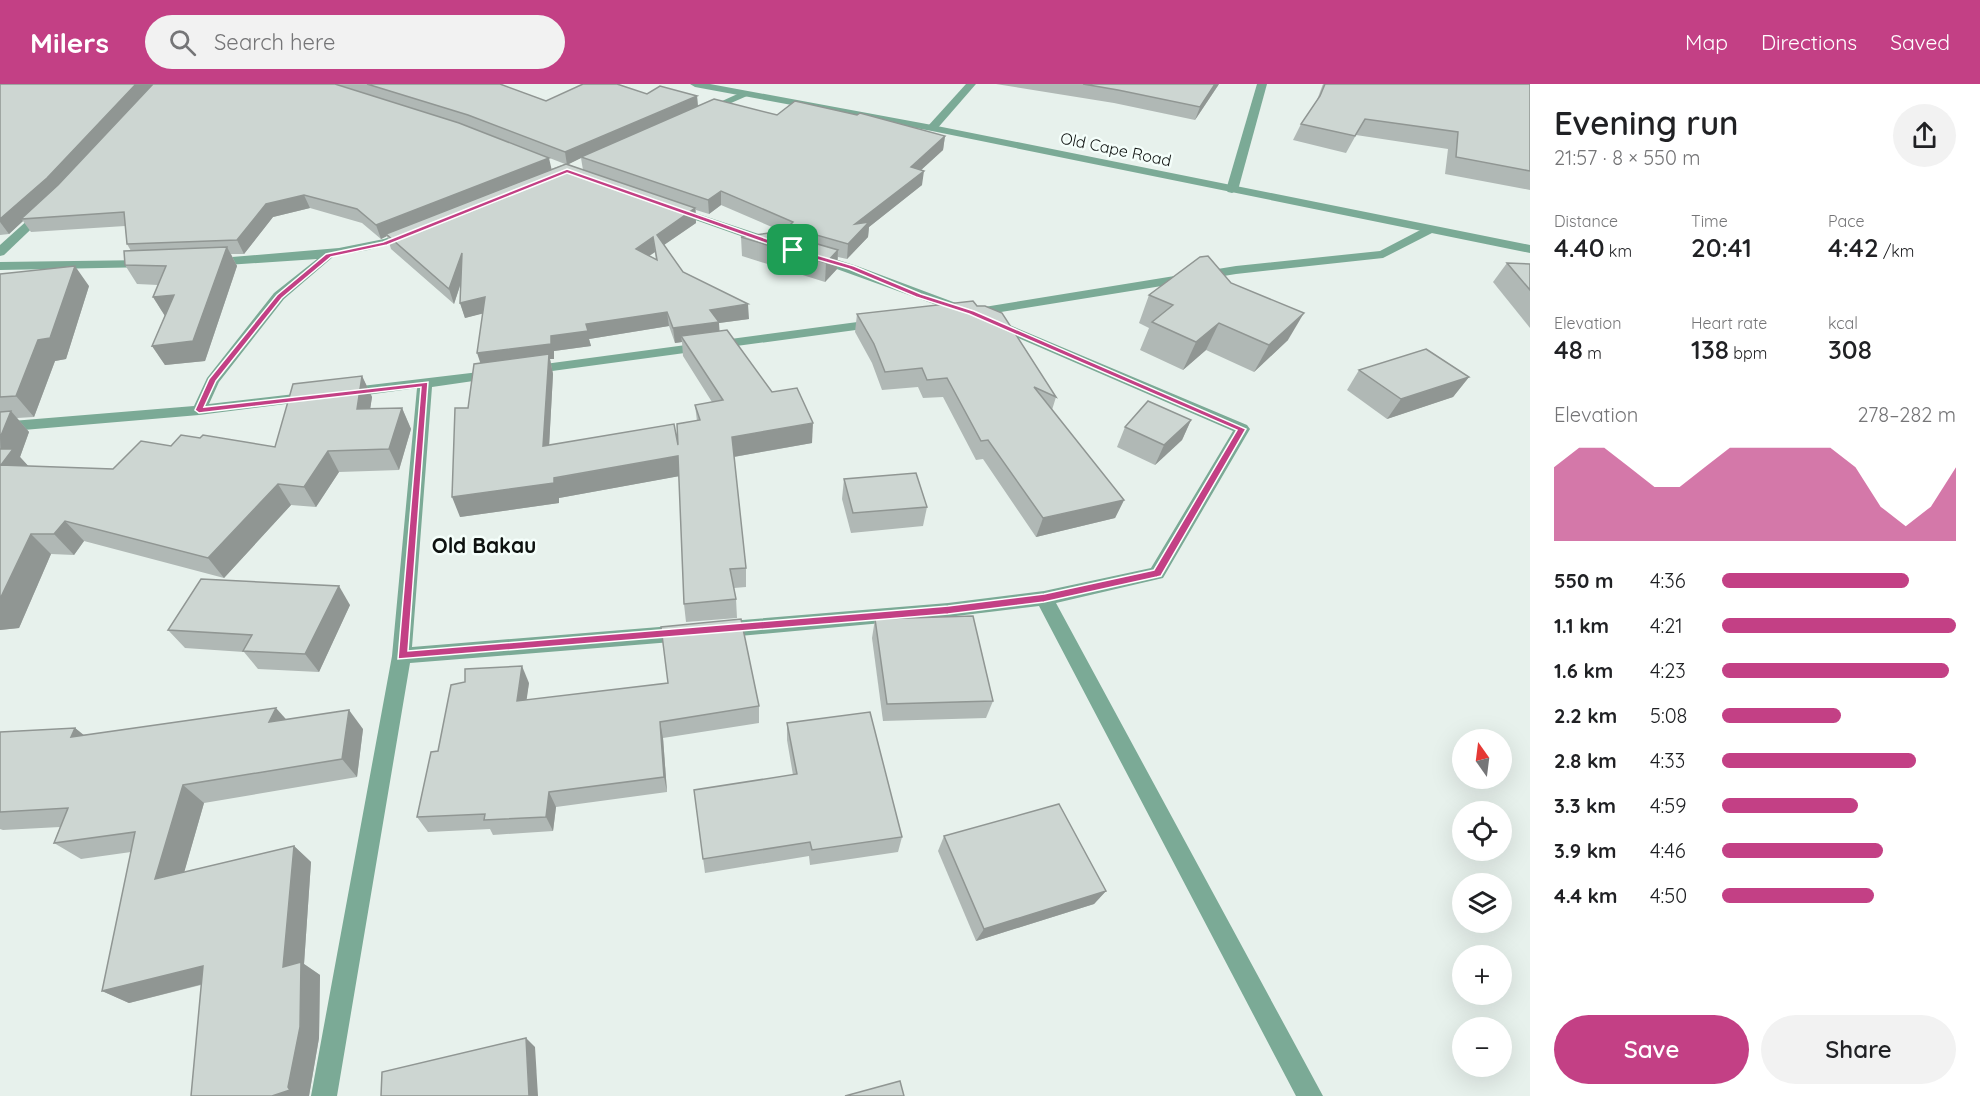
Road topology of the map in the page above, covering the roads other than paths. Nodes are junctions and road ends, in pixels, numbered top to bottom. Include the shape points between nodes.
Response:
1 (695, 84) edge
2 (971, 84) edge
3 (1262, 84) edge
4 (744, 94) junction
5 (692, 117) edge
6 (932, 128) junction
7 (1232, 190) junction
8 (52, 203) edge
9 (657, 203) edge
10 (429, 227) edge
11 (1428, 230) junction
12 (782, 246) edge
13 (1530, 249) edge
14 (0, 252) edge
15 (803, 253) edge
16 (329, 255) junction
17 (198, 263) edge
18 (163, 264) edge
19 (0, 266) edge
20 (972, 313) junction
21 (939, 317) edge
22 (895, 321) edge
23 (425, 384) junction
24 (199, 410) junction
25 (0, 428) edge
26 (1044, 598) junction
27 (402, 656) junction
28 (324, 1096) edge
29 (1310, 1096) edge

1 - 4 street, Old Cape Road
2 - 6 street
3 - 7 street
4 - 5 street
4 - 6 street, Old Cape Road
6 - 7 street, Old Cape Road
7 - 11 street, Old Cape Road
8 - 14 street
9 - 12 street
10 - 16 street via 385,244
11 - 13 street, Old Cape Road
11 - 20 street via 1383,254 1236,270
15 - 20 street
16 - 17 street
16 - 24 street via 279,296 212,381
18 - 19 street
20 - 21 street
20 - 26 street via 1242,429 1157,573
22 - 23 street
23 - 24 street
23 - 27 street
24 - 25 street
26 - 27 street via 937,611
26 - 29 street
27 - 28 street

